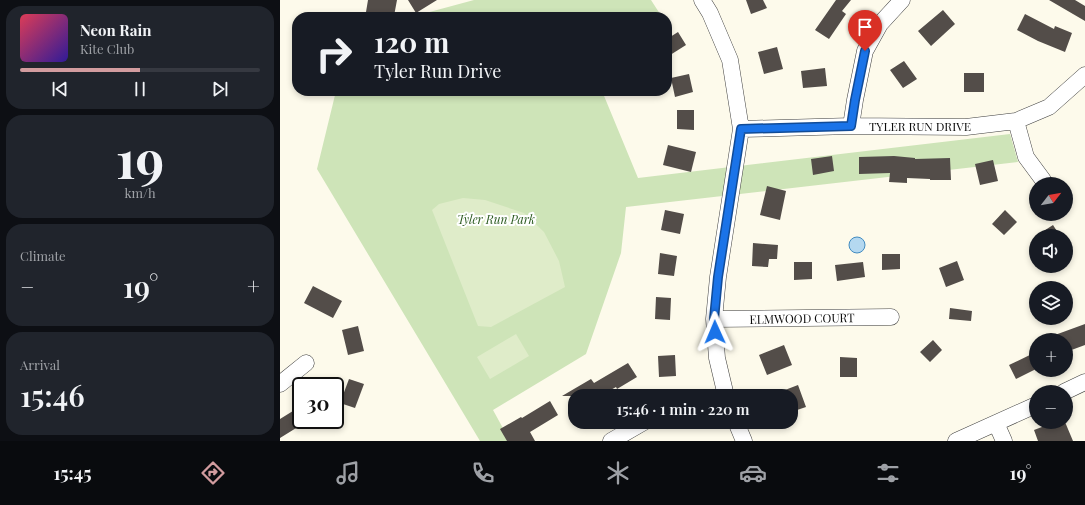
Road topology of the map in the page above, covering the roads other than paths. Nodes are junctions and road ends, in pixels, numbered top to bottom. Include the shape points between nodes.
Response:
1 (702, 0) edge
2 (902, 0) edge
3 (1085, 75) edge
4 (1016, 121) junction
5 (851, 126) junction
6 (741, 129) junction
7 (1041, 177) edge
8 (891, 317) dead end
9 (714, 319) junction
10 (306, 363) dead end
11 (1085, 382) edge
12 (280, 384) edge
13 (1073, 388) edge
14 (724, 389) edge
15 (1029, 408) edge
16 (996, 423) junction
17 (632, 429) edge
18 (739, 429) edge
19 (611, 441) edge
20 (744, 441) edge
21 (956, 441) edge
22 (1004, 441) edge

1 - 6 street via 730,60
2 - 5 street via 880,24 865,51
3 - 4 street, TYLER RUN DRIVE via 1049,107
4 - 5 street, TYLER RUN DRIVE via 966,127
4 - 7 street via 1026,157
5 - 6 street, TYLER RUN DRIVE
6 - 9 street
8 - 9 street, ELMWOOD COURT
9 - 14 street via 717,358
10 - 12 street
11 - 13 street
15 - 16 street
16 - 21 street
16 - 22 street
17 - 19 street
18 - 20 street

